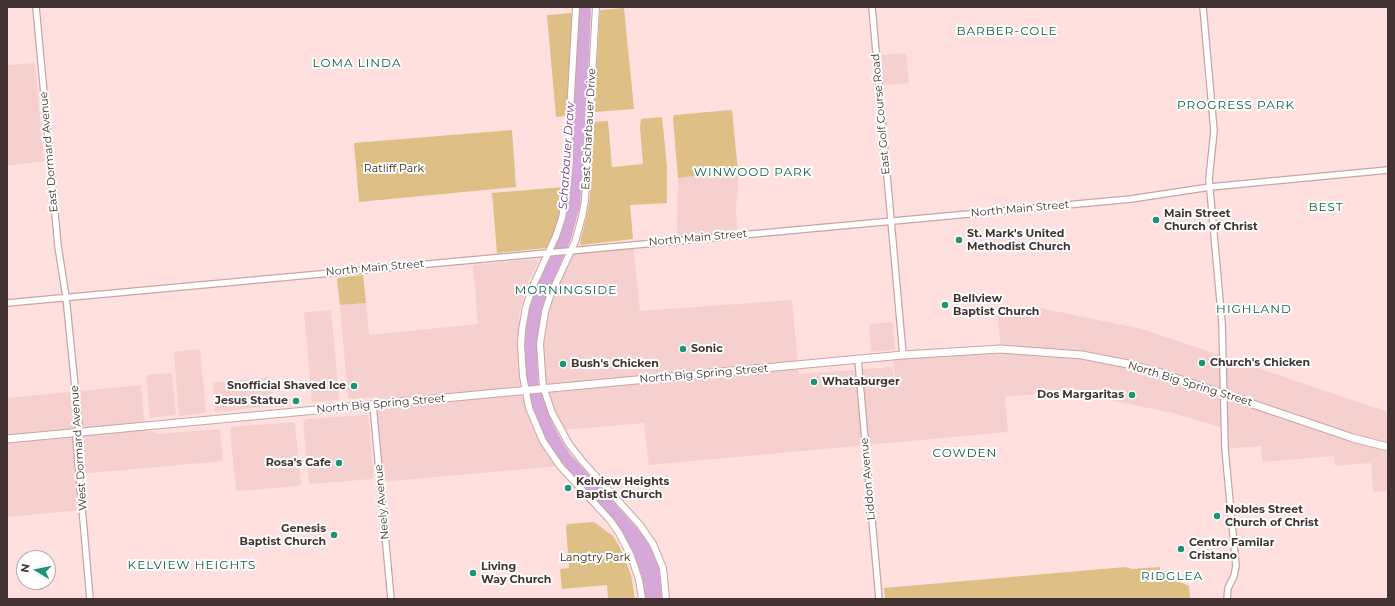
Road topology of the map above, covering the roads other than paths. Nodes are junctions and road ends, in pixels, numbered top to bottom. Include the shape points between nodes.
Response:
1 (36, 7) edge
2 (576, 7) edge
3 (596, 7) edge
4 (872, 7) edge
5 (1203, 7) edge
6 (1388, 170) edge
7 (1210, 187) junction
8 (891, 221) junction
9 (572, 250) junction
10 (549, 252) junction
11 (66, 297) junction
12 (7, 303) edge
13 (903, 355) junction
14 (858, 360) junction
15 (544, 389) junction
16 (525, 391) junction
17 (1224, 394) junction
18 (373, 405) junction
19 (77, 433) junction
20 (7, 439) edge
21 (1388, 447) edge
22 (90, 599) edge
23 (391, 599) edge
24 (642, 599) edge
25 (666, 599) edge
26 (879, 599) edge
27 (1227, 599) edge

1 - 11 street, East Dormard Avenue via 58,246
2 - 10 main road, East Scharbauer Drive via 566,197 559,227
3 - 9 main road, East Scharbauer Drive via 585,200
4 - 8 street, East Golf Course Road
5 - 7 street via 1214,131
6 - 7 street, North Main Street
7 - 8 street, North Main Street via 1146,197
7 - 17 street via 1222,323
8 - 9 street, North Main Street
8 - 13 street, East Golf Course Road
9 - 10 street, North Main Street
9 - 15 main road, East Scharbauer Drive via 550,296 543,321 540,354
10 - 11 street, North Main Street
10 - 16 main road, East Scharbauer Drive via 533,286 524,315 521,353
11 - 12 street, North Main Street
11 - 19 street, West Dormard Avenue via 79,426
13 - 14 highway, North Big Spring Street
13 - 17 highway, North Big Spring Street via 1000,349 1082,355 1146,369
14 - 15 highway, North Big Spring Street
14 - 26 street, Liddon Avenue
15 - 16 highway, North Big Spring Street
15 - 25 main road, East Scharbauer Drive via 558,425 571,446 640,525 653,544 662,568
16 - 18 highway, North Big Spring Street
16 - 24 main road, East Scharbauer Drive via 533,419 549,451 622,537 639,580
17 - 21 highway, North Big Spring Street via 1353,438
17 - 27 street via 1225,449 1236,566
18 - 19 highway, North Big Spring Street
18 - 23 street, Neely Avenue
19 - 20 highway, North Big Spring Street
19 - 22 street, West Dormard Avenue

